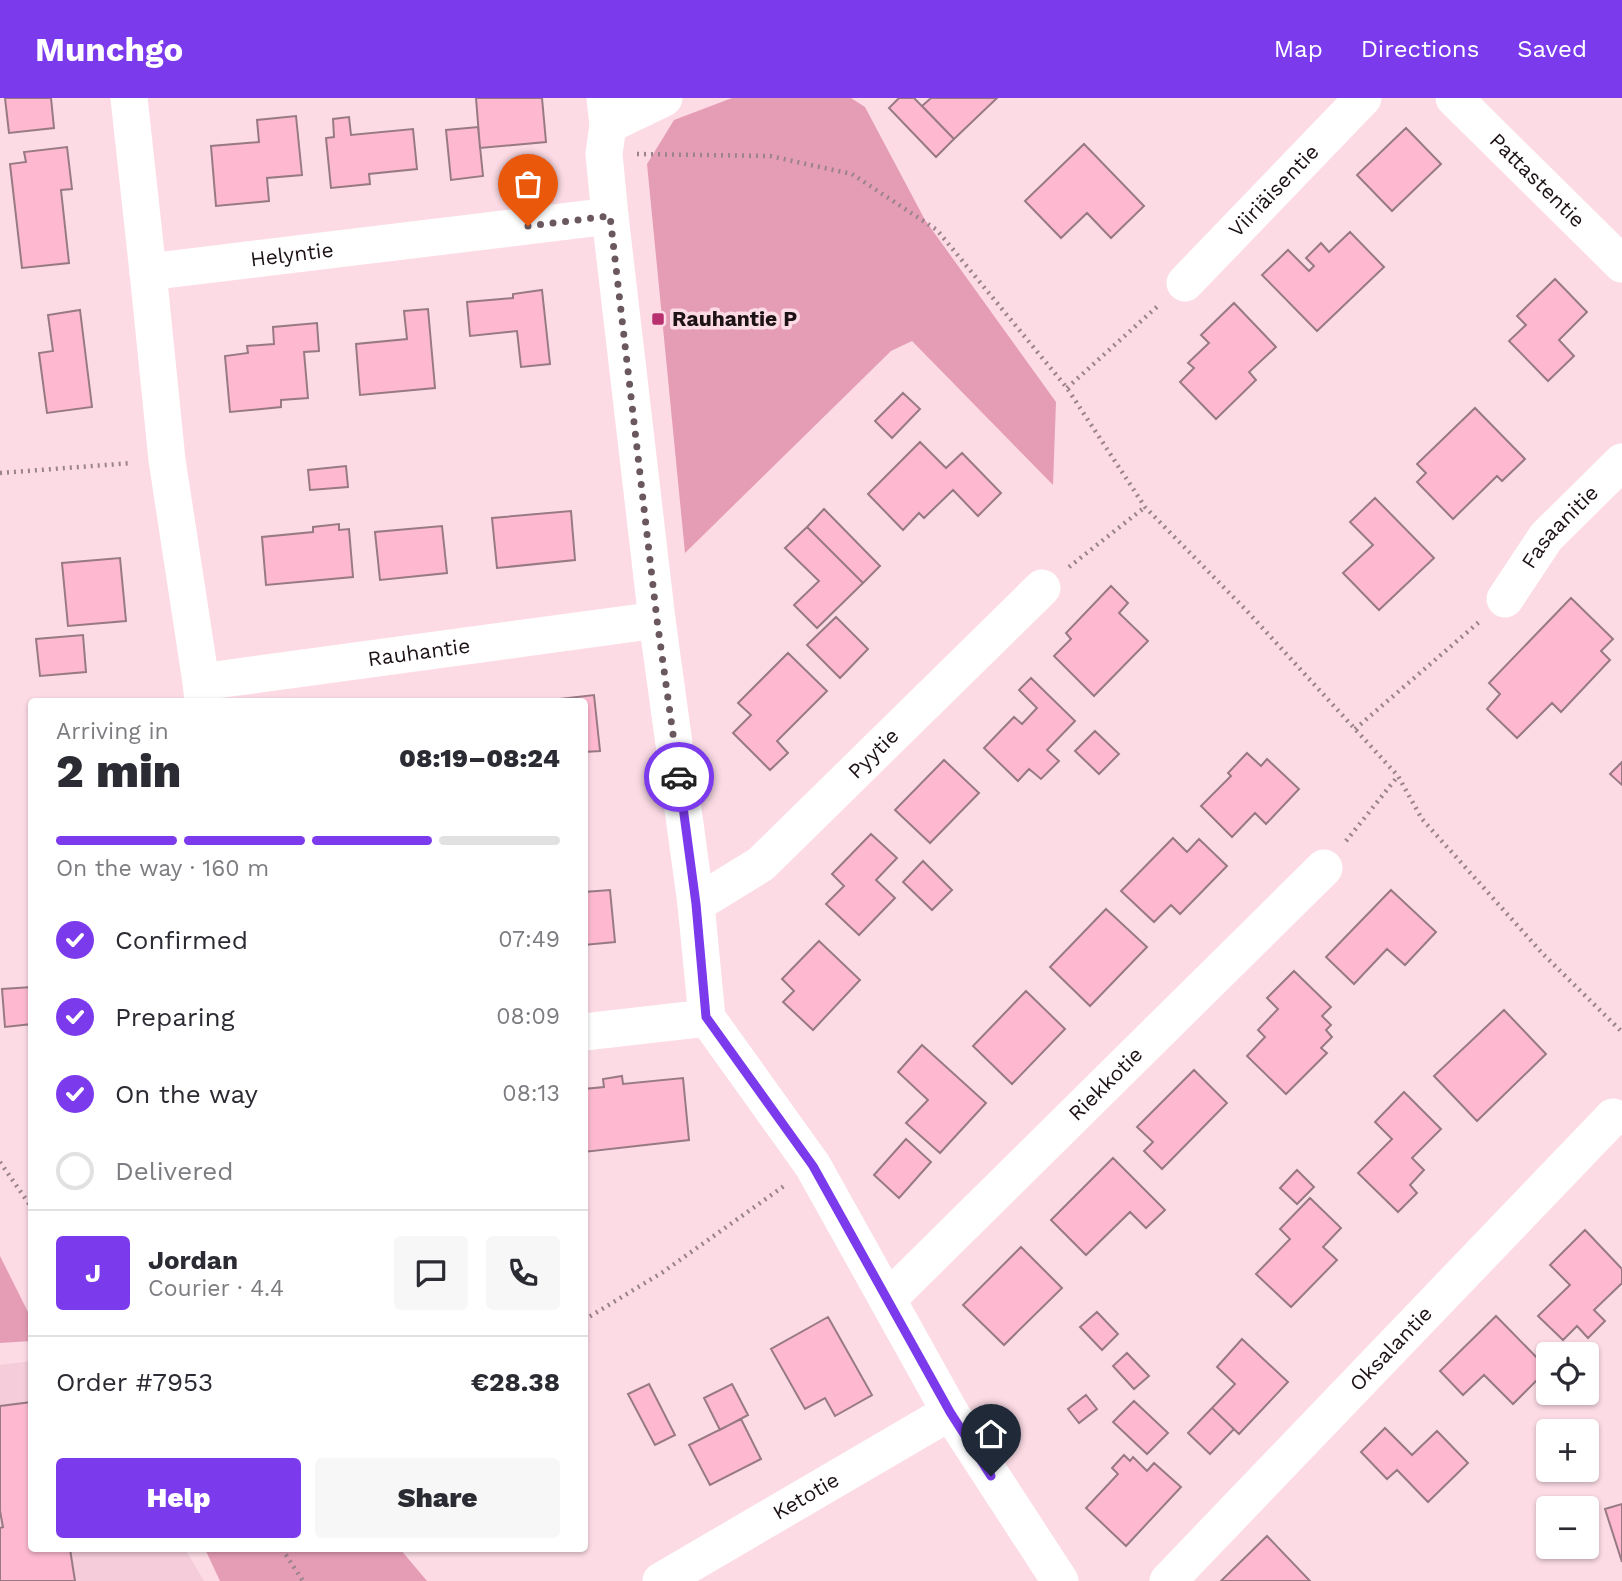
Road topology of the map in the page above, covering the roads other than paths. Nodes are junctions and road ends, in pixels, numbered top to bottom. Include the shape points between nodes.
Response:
1 (129, 98) edge
2 (664, 98) edge
3 (1363, 98) edge
4 (1454, 98) edge
5 (606, 126) edge
6 (610, 216) junction
7 (1622, 264) edge
8 (148, 272) junction
9 (1185, 282) road end
10 (1622, 462) edge
11 (1042, 588) road end
12 (1505, 599) road end
13 (657, 620) junction
14 (202, 692) edge
15 (1324, 868) road end
16 (696, 904) junction
17 (706, 1017) junction
18 (588, 1032) edge
19 (1613, 1118) dead end
20 (888, 1299) junction
21 (950, 1412) junction
22 (661, 1581) edge
23 (1060, 1581) edge
24 (1168, 1581) edge

1 - 8 street
2 - 5 street
3 - 9 street, Viiriäisentie
4 - 7 street, Pattastentie
5 - 6 street
6 - 8 street, Helyntie
6 - 13 street
8 - 14 street via 167,460
10 - 12 street, Fasaanitie via 1546,537
11 - 16 street, Pyytie via 761,864
13 - 14 street, Rauhantie
13 - 16 street
15 - 20 street, Riekkotie
16 - 17 street
17 - 18 street
17 - 20 street via 813,1166
19 - 24 street, Oksalantie
20 - 21 street
21 - 22 street, Ketotie
21 - 23 street

